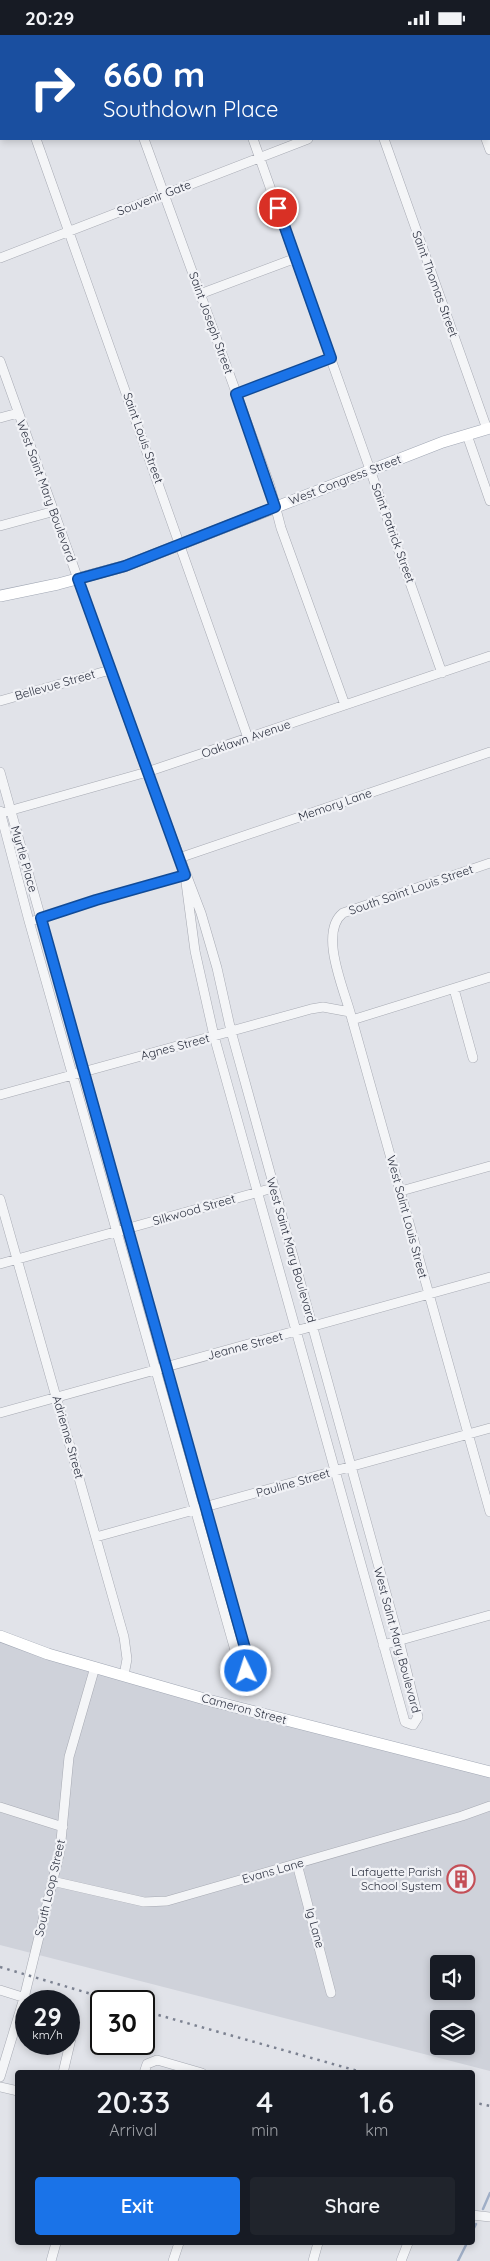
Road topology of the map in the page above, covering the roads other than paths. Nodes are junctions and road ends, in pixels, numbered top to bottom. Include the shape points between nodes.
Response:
1 (36, 140) edge
2 (144, 140) edge
3 (253, 140) edge
4 (305, 140) edge
5 (384, 140) edge
6 (260, 158) junction
7 (164, 195) junction
8 (68, 231) junction
9 (0, 258) edge
10 (296, 258) junction
11 (200, 294) junction
12 (331, 358) junction
13 (0, 361) edge
14 (236, 394) junction
15 (18, 413) junction
16 (0, 418) edge
17 (488, 428) edge
18 (467, 435) junction
19 (370, 471) junction
20 (490, 501) edge
21 (275, 507) junction
22 (55, 511) junction
23 (0, 526) edge
24 (179, 544) junction
25 (78, 579) junction
26 (0, 596) edge
27 (490, 656) edge
28 (110, 669) junction
29 (442, 673) junction
30 (0, 701) edge
31 (345, 705) junction
32 (248, 738) junction
33 (490, 752) edge
34 (0, 772) edge
35 (147, 772) junction
36 (11, 810) junction
37 (0, 812) edge
38 (180, 858) junction
39 (490, 863) edge
40 (185, 875) junction
41 (41, 918) junction
42 (29, 921) junction
43 (334, 922) joint
44 (490, 977) edge
45 (454, 989) junction
46 (351, 1016) junction
47 (230, 1031) junction
48 (214, 1036) junction
49 (473, 1058) dead end
50 (85, 1071) junction
51 (74, 1075) junction
52 (0, 1095) edge
53 (490, 1165) edge
54 (273, 1188) junction
55 (401, 1191) junction
56 (257, 1193) junction
57 (0, 1199) edge
58 (127, 1229) junction
59 (116, 1232) junction
60 (16, 1259) junction
61 (0, 1264) edge
62 (490, 1277) edge
63 (429, 1294) junction
64 (312, 1327) junction
65 (298, 1331) junction
66 (168, 1367) junction
67 (156, 1370) junction
68 (58, 1397) junction
69 (0, 1413) edge
70 (490, 1428) edge
71 (468, 1434) junction
72 (350, 1467) junction
73 (335, 1471) junction
74 (206, 1507) junction
75 (195, 1510) junction
76 (490, 1512) edge
77 (96, 1537) junction
78 (490, 1615) edge
79 (1, 1640) edge
80 (399, 1640) junction
81 (383, 1645) junction
82 (95, 1667) junction
83 (124, 1675) junction
84 (490, 1773) edge
85 (490, 1806) edge
86 (0, 1807) edge
87 (63, 1827) junction
88 (297, 1864) junction
89 (52, 1881) junction
90 (0, 1990) edge
91 (26, 1990) edge
92 (331, 1993) dead end
93 (15, 1995) edge
94 (15, 2028) edge
95 (67, 2055) edge
96 (63, 2070) edge
97 (146, 2070) edge
98 (192, 2070) edge
99 (0, 2077) edge
100 (0, 2087) edge
101 (15, 2090) edge
102 (475, 2215) edge
103 (490, 2217) edge
104 (55, 2245) edge
105 (178, 2245) edge
106 (317, 2245) edge
107 (407, 2245) edge
108 (51, 2261) edge
109 (173, 2261) edge
110 (313, 2261) edge
111 (401, 2261) edge

1 - 8 street, Saint Louis Street
2 - 7 street, Saint Joseph Street
3 - 6 street, Saint Patrick Street
4 - 6 street, Souvenir Gate
5 - 17 street, Saint Thomas Street
6 - 7 street, Souvenir Gate
6 - 10 street, Saint Patrick Street
7 - 8 street, Souvenir Gate
7 - 11 street, Saint Joseph Street
8 - 9 street, Souvenir Gate
8 - 24 street, Saint Louis Street
10 - 11 street
10 - 12 street, Saint Patrick Street
11 - 14 street, Saint Joseph Street
12 - 14 street
12 - 19 street, Saint Patrick Street
13 - 15 street, West Saint Mary Boulevard
14 - 21 street, Saint Joseph Street
15 - 16 street
15 - 22 street, West Saint Mary Boulevard
17 - 18 main road, West Congress Street
18 - 19 main road, West Congress Street
18 - 20 street
19 - 21 main road, West Congress Street
19 - 29 street, Saint Patrick Street
21 - 24 main road, West Congress Street
21 - 31 street, Saint Joseph Street
22 - 23 street
22 - 25 street, West Saint Mary Boulevard
24 - 25 main road, West Congress Street via 125,566
24 - 32 street, Saint Louis Street
25 - 26 main road, West Congress Street
25 - 28 street, West Saint Mary Boulevard
27 - 29 street, Oaklawn Avenue
28 - 30 street, Bellevue Street
28 - 35 street, West Saint Mary Boulevard
29 - 31 street, Oaklawn Avenue
31 - 32 street, Oaklawn Avenue
32 - 35 street, Oaklawn Avenue
33 - 38 street, Memory Lane
34 - 36 street, Myrtle Place
35 - 36 street, Oaklawn Avenue
35 - 38 street, West Saint Mary Boulevard
36 - 37 street, Oaklawn Avenue
36 - 41 street, Myrtle Place
37 - 42 street, Myrtle Place
38 - 40 street, West Saint Mary Boulevard
39 - 43 street, South Saint Louis Street via 348,911
40 - 41 street
40 - 47 street, West Saint Mary Boulevard via 201,913 217,968
40 - 48 street, West Saint Mary Boulevard via 195,951
41 - 42 street
41 - 50 street, Myrtle Place
42 - 51 street, Myrtle Place
43 - 46 street, West Saint Louis Street via 331,937
44 - 45 street, Agnes Street
45 - 46 street, Agnes Street
45 - 49 street
46 - 47 street, Agnes Street via 323,1007
46 - 55 street, West Saint Louis Street
47 - 48 street, Agnes Street
47 - 54 street, West Saint Mary Boulevard
48 - 50 street, Agnes Street
48 - 56 street, West Saint Mary Boulevard
50 - 51 street, Agnes Street
50 - 58 street, Myrtle Place
51 - 52 street, Agnes Street
51 - 59 street, Myrtle Place
53 - 55 street
54 - 56 street, Silkwood Street
54 - 64 street, West Saint Mary Boulevard
55 - 63 street, West Saint Louis Street
56 - 58 street, Silkwood Street
56 - 65 street, West Saint Mary Boulevard
57 - 60 street, Adrienne Street
58 - 59 street, Silkwood Street
58 - 66 street, Myrtle Place
59 - 60 street, Silkwood Street
59 - 67 street, Myrtle Place
60 - 61 street, Silkwood Street
60 - 68 street, Adrienne Street
62 - 63 street, Jeanne Street
63 - 64 street, Jeanne Street
63 - 71 street, West Saint Louis Street
64 - 65 street, Jeanne Street
64 - 72 street, West Saint Mary Boulevard
65 - 66 street, Jeanne Street
65 - 73 street, West Saint Mary Boulevard
66 - 67 street, Jeanne Street
66 - 74 street, Myrtle Place
67 - 68 street, Jeanne Street
67 - 75 street, Myrtle Place
68 - 69 street, Jeanne Street
68 - 77 street, Adrienne Street
70 - 71 street, Pauline Street
71 - 72 street, Pauline Street
71 - 76 street, West Saint Louis Street
72 - 73 street, Pauline Street
72 - 80 street, West Saint Mary Boulevard
73 - 74 street, Pauline Street
73 - 81 street, West Saint Mary Boulevard
74 - 75 street, Pauline Street
74 - 75 street, Myrtle Place via 250,1666 246,1671 240,1668
75 - 77 street, Pauline Street
77 - 83 street, Adrienne Street via 124,1637 127,1659
78 - 80 street
79 - 82 main road, Cameron Street
80 - 81 street
80 - 81 street, West Saint Mary Boulevard via 418,1717 413,1725 405,1722
82 - 83 main road, Cameron Street
82 - 87 street, South Loop Street via 69,1757
83 - 84 main road, Cameron Street
85 - 88 street, Evans Lane
86 - 87 street
87 - 89 street, South Loop Street
88 - 89 street, Evans Lane via 159,1902 144,1902
88 - 92 street, Ig Lane
89 - 91 street, South Loop Street
90 - 93 street
94 - 99 street, South Loop Street
95 - 96 street
97 - 98 street via 149,2063 157,2060
100 - 101 street
102 - 103 street
104 - 108 street
105 - 109 street
106 - 110 street
107 - 111 street

